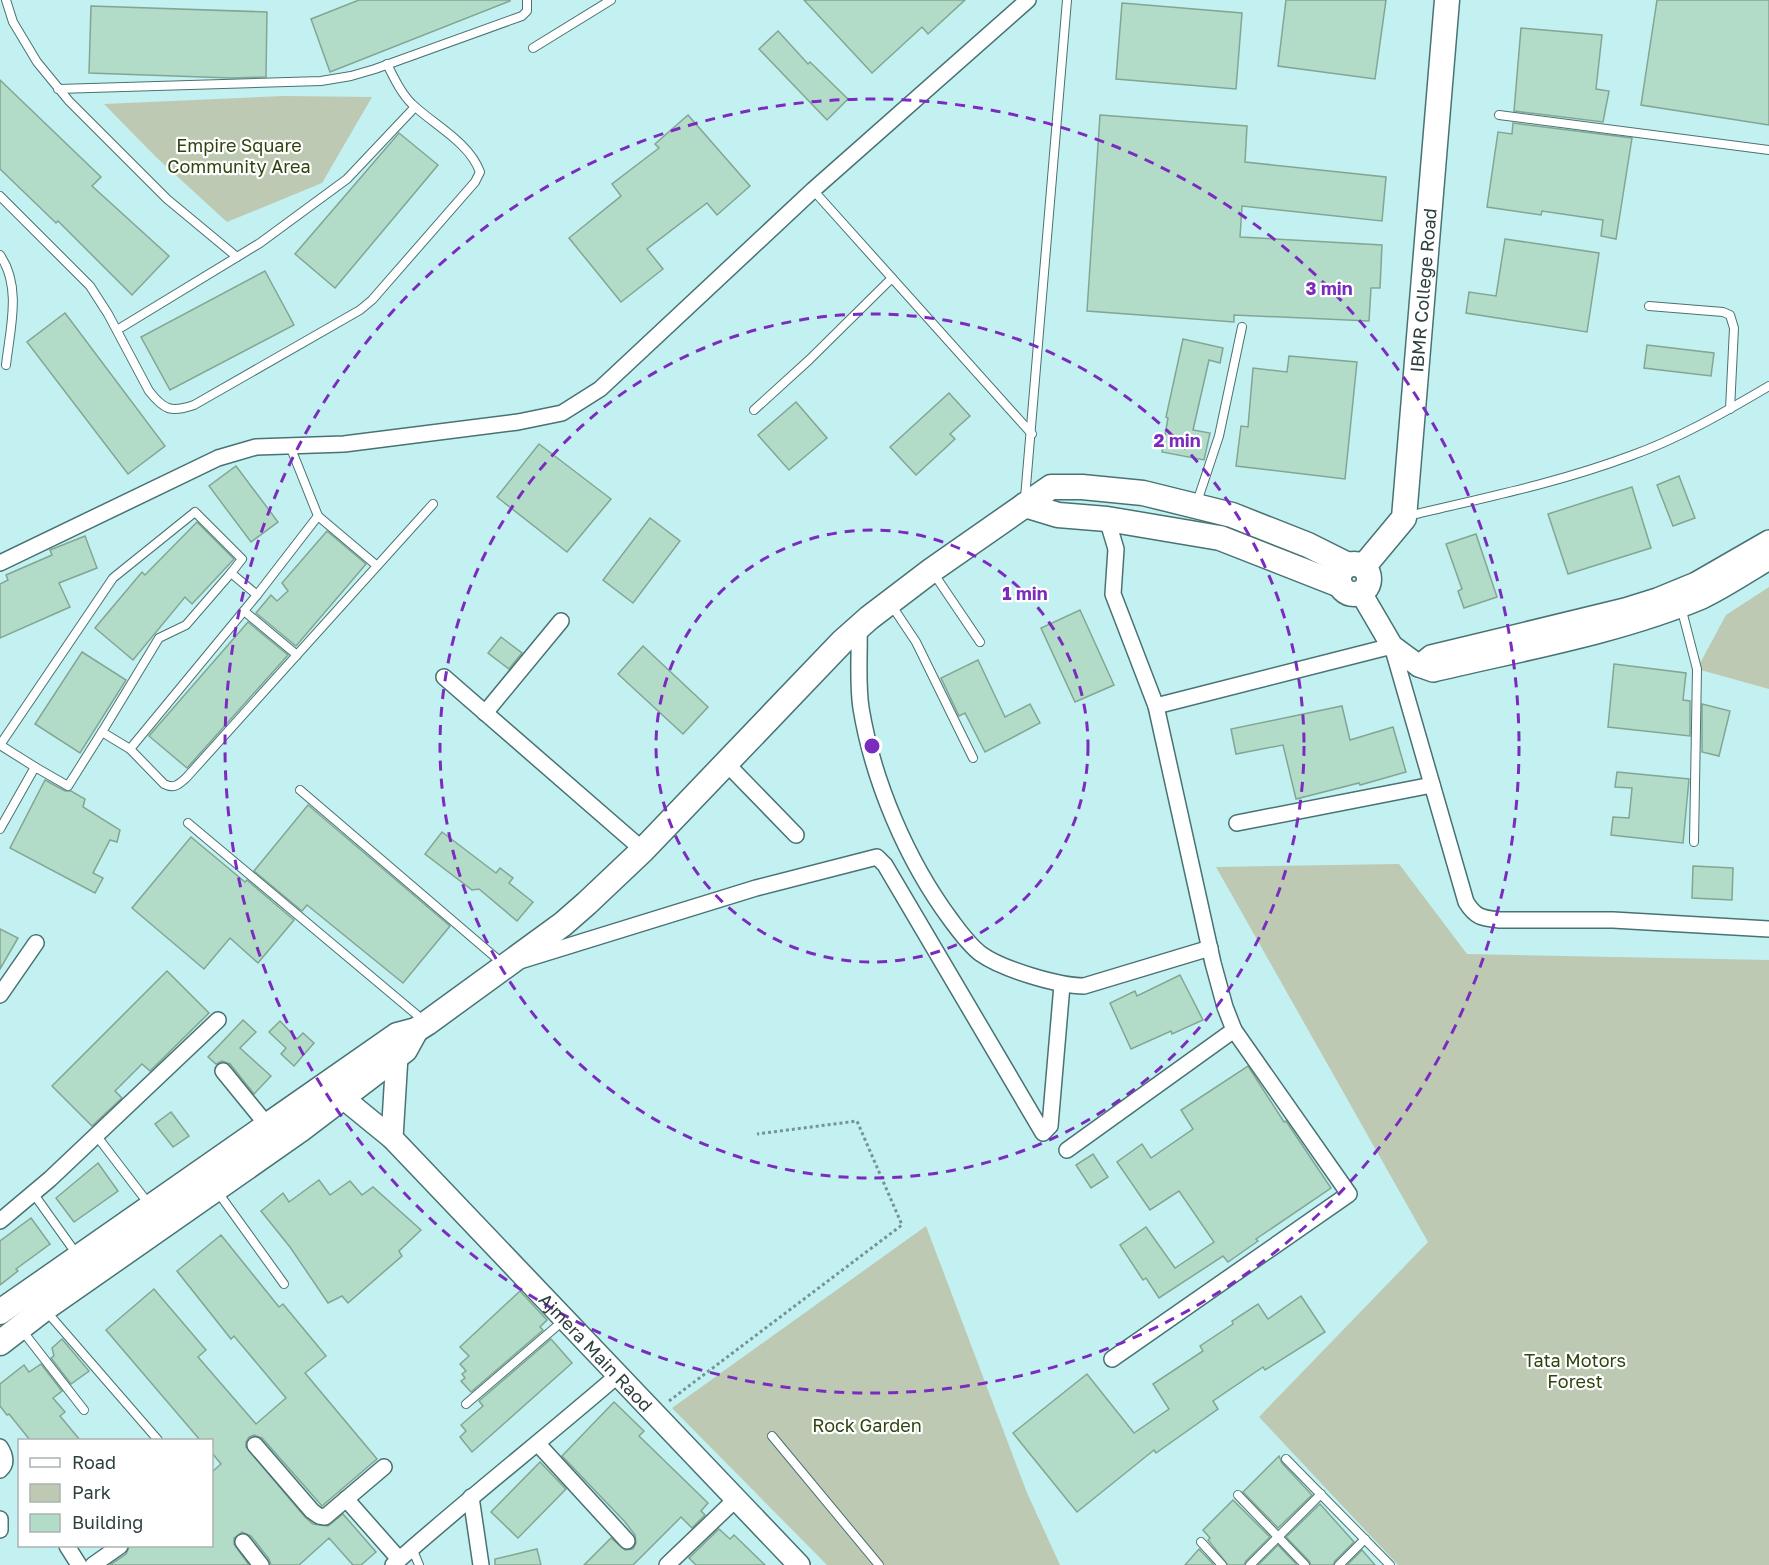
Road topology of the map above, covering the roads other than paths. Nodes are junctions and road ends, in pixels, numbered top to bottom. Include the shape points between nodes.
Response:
1 (6, 0) edge
2 (527, 0) edge
3 (611, 0) edge
4 (1028, 0) edge
5 (1067, 0) edge
6 (1447, 0) edge
7 (532, 48) dead end
8 (387, 64) junction
9 (58, 89) junction
10 (416, 107) junction
11 (1499, 115) dead end
12 (1769, 150) edge
13 (813, 190) junction
14 (0, 196) edge
15 (0, 255) edge
16 (237, 257) junction
17 (891, 278) junction
18 (1649, 306) dead end
19 (1242, 327) dead end
20 (117, 330) junction
21 (6, 365) dead end
22 (1769, 386) edge
23 (1730, 409) junction
24 (754, 410) dead end
25 (1032, 434) junction
26 (290, 446) junction
27 (433, 504) dead end
28 (1024, 505) junction
29 (1196, 507) junction
30 (318, 516) junction
31 (1404, 518) junction
32 (1107, 519) junction
33 (1769, 541) edge
34 (1769, 559) edge
35 (0, 563) edge
36 (376, 565) junction
37 (932, 570) junction
38 (231, 573) junction
39 (1353, 577) junction
40 (257, 595) junction
41 (889, 603) junction
42 (1680, 606) junction
43 (244, 611) junction
44 (561, 621) dead end
45 (859, 626) junction
46 (980, 642) dead end
47 (1392, 646) junction
48 (297, 656) junction
49 (1419, 666) junction
50 (444, 677) dead end
51 (1156, 706) junction
52 (485, 713) junction
53 (102, 732) junction
54 (130, 749) junction
55 (973, 758) dead end
56 (726, 763) junction
57 (35, 767) junction
58 (1432, 785) junction
59 (300, 790) dead end
60 (188, 823) dead end
61 (1237, 823) dead end
62 (0, 829) edge
63 (796, 835) dead end
64 (1694, 842) dead end
65 (643, 850) junction
66 (1769, 928) edge
67 (36, 943) dead end
68 (1210, 948) junction
69 (506, 966) junction
70 (1062, 985) junction
71 (0, 995) edge
72 (218, 1020) dead end
73 (421, 1027) junction
74 (1234, 1030) junction
75 (391, 1049) junction
76 (223, 1071) dead end
77 (337, 1089) junction
78 (267, 1125) junction
79 (96, 1135) junction
80 (392, 1138) junction
81 (1067, 1150) dead end
82 (216, 1189) junction
83 (33, 1193) junction
84 (151, 1206) junction
85 (0, 1221) edge
86 (79, 1257) junction
87 (284, 1284) dead end
88 (44, 1310) junction
89 (0, 1312) edge
90 (565, 1319) junction
91 (20, 1328) junction
92 (0, 1343) edge
93 (1112, 1359) dead end
94 (618, 1375) junction
95 (466, 1404) dead end
96 (84, 1410) dead end
97 (772, 1436) dead end
98 (157, 1439) edge
99 (538, 1444) junction
100 (255, 1445) dead end
101 (0, 1447) edge
102 (1286, 1459) dead end
103 (384, 1467) dead end
104 (0, 1470) edge
105 (1321, 1494) junction
106 (1238, 1495) dead end
107 (471, 1497) junction
108 (346, 1499) junction
109 (736, 1499) junction
110 (0, 1519) edge
111 (0, 1530) edge
112 (1279, 1538) junction
113 (1365, 1539) junction
114 (627, 1541) dead end
115 (243, 1542) dead end
116 (1201, 1542) dead end
117 (69, 1547) edge
118 (117, 1547) edge
119 (412, 1548) junction
120 (396, 1562) edge
121 (79, 1565) edge
122 (93, 1565) edge
123 (261, 1565) edge
124 (419, 1565) edge
125 (482, 1565) edge
126 (667, 1565) edge
127 (799, 1565) edge
128 (879, 1565) edge
129 (1222, 1565) edge
130 (1250, 1565) edge
131 (1305, 1565) edge
132 (1339, 1565) edge
133 (1390, 1565) edge

1 - 9 lane via 13,22
2 - 8 lane via 527,11 522,16
3 - 7 lane
4 - 13 street
5 - 25 lane
6 - 31 main road, IBMR College Road
8 - 9 lane via 321,81
8 - 10 lane
9 - 16 lane via 167,199
10 - 16 lane via 347,179
10 - 20 lane via 465,149 480,172 475,183 360,310 180,410 168,410 157,402
11 - 12 lane
13 - 17 lane
13 - 26 street via 600,389 562,413 344,444
14 - 20 lane via 90,286
15 - 21 lane via 14,287
16 - 20 lane
17 - 24 lane
17 - 25 lane
18 - 23 lane via 1730,315 1734,328
19 - 29 lane via 1219,436
22 - 23 lane
23 - 31 lane via 1632,456 1581,473
25 - 28 lane
26 - 30 lane
26 - 35 street via 256,447 218,458
27 - 36 lane
28 - 29 main road via 1051,487 1082,487 1143,493
28 - 32 main road via 1058,515
28 - 37 main road
29 - 39 main road via 1232,515 1308,544
30 - 36 lane
30 - 40 lane
31 - 39 main road
32 - 39 main road via 1220,538
32 - 51 street via 1116,549 1113,594
33 - 49 main road via 1696,583 1657,599 1431,656
34 - 42 main road via 1704,597
36 - 48 lane
37 - 41 main road
37 - 46 lane
38 - 40 lane
38 - 53 lane via 186,625 159,638
38 - 57 lane via 242,559 195,512 113,578 0,745
39 - 47 main road
40 - 43 lane
41 - 45 main road
41 - 55 lane via 916,642
42 - 49 main road via 1628,624 1433,671
42 - 64 lane via 1696,669
43 - 48 lane
43 - 54 lane
44 - 52 street
45 - 56 main road
45 - 70 street via 861,706 878,777 906,846 936,900 980,953
47 - 49 main road
47 - 51 street
47 - 58 street
48 - 54 lane via 176,786 164,784
50 - 52 street
51 - 68 street
52 - 65 street
53 - 54 lane
53 - 57 lane via 68,786
56 - 63 street
56 - 65 main road
57 - 62 lane
58 - 61 street
58 - 66 street via 1466,902 1473,914 1500,920 1613,920
59 - 69 lane
60 - 73 lane
65 - 69 main road via 563,924
67 - 71 street
68 - 70 street via 1084,986
68 - 74 street
69 - 70 street via 756,888 877,857 1043,1132 1050,1126
69 - 73 main road
72 - 79 street
73 - 75 main road via 405,1050
74 - 81 street
74 - 93 street via 1349,1194
75 - 77 main road
75 - 80 main road
76 - 78 street
77 - 78 main road
77 - 80 main road, Ajmera Main Raod
77 - 82 main road
78 - 84 main road
79 - 83 street
79 - 84 lane
80 - 90 main road, Ajmera Main Raod
82 - 87 lane
82 - 88 main road
83 - 85 street
83 - 86 lane
84 - 86 main road
86 - 89 main road
88 - 91 main road
88 - 98 lane
90 - 94 main road, Ajmera Main Raod
90 - 95 lane
91 - 92 main road
91 - 96 lane
94 - 99 street
94 - 109 main road, Ajmera Main Raod
97 - 128 lane
99 - 107 street
99 - 114 street
100 - 108 street via 319,1516 325,1516
101 - 104 street via 6,1461
102 - 105 lane
103 - 108 street
105 - 112 lane
105 - 113 lane
106 - 112 lane
107 - 119 street
107 - 125 street
108 - 120 street
109 - 126 street
109 - 127 main road, Ajmera Main Raod
110 - 111 street
112 - 130 lane
112 - 131 lane
113 - 132 lane
113 - 133 lane
115 - 123 street
116 - 129 lane
117 - 121 street
118 - 122 street
119 - 120 street
119 - 124 lane

